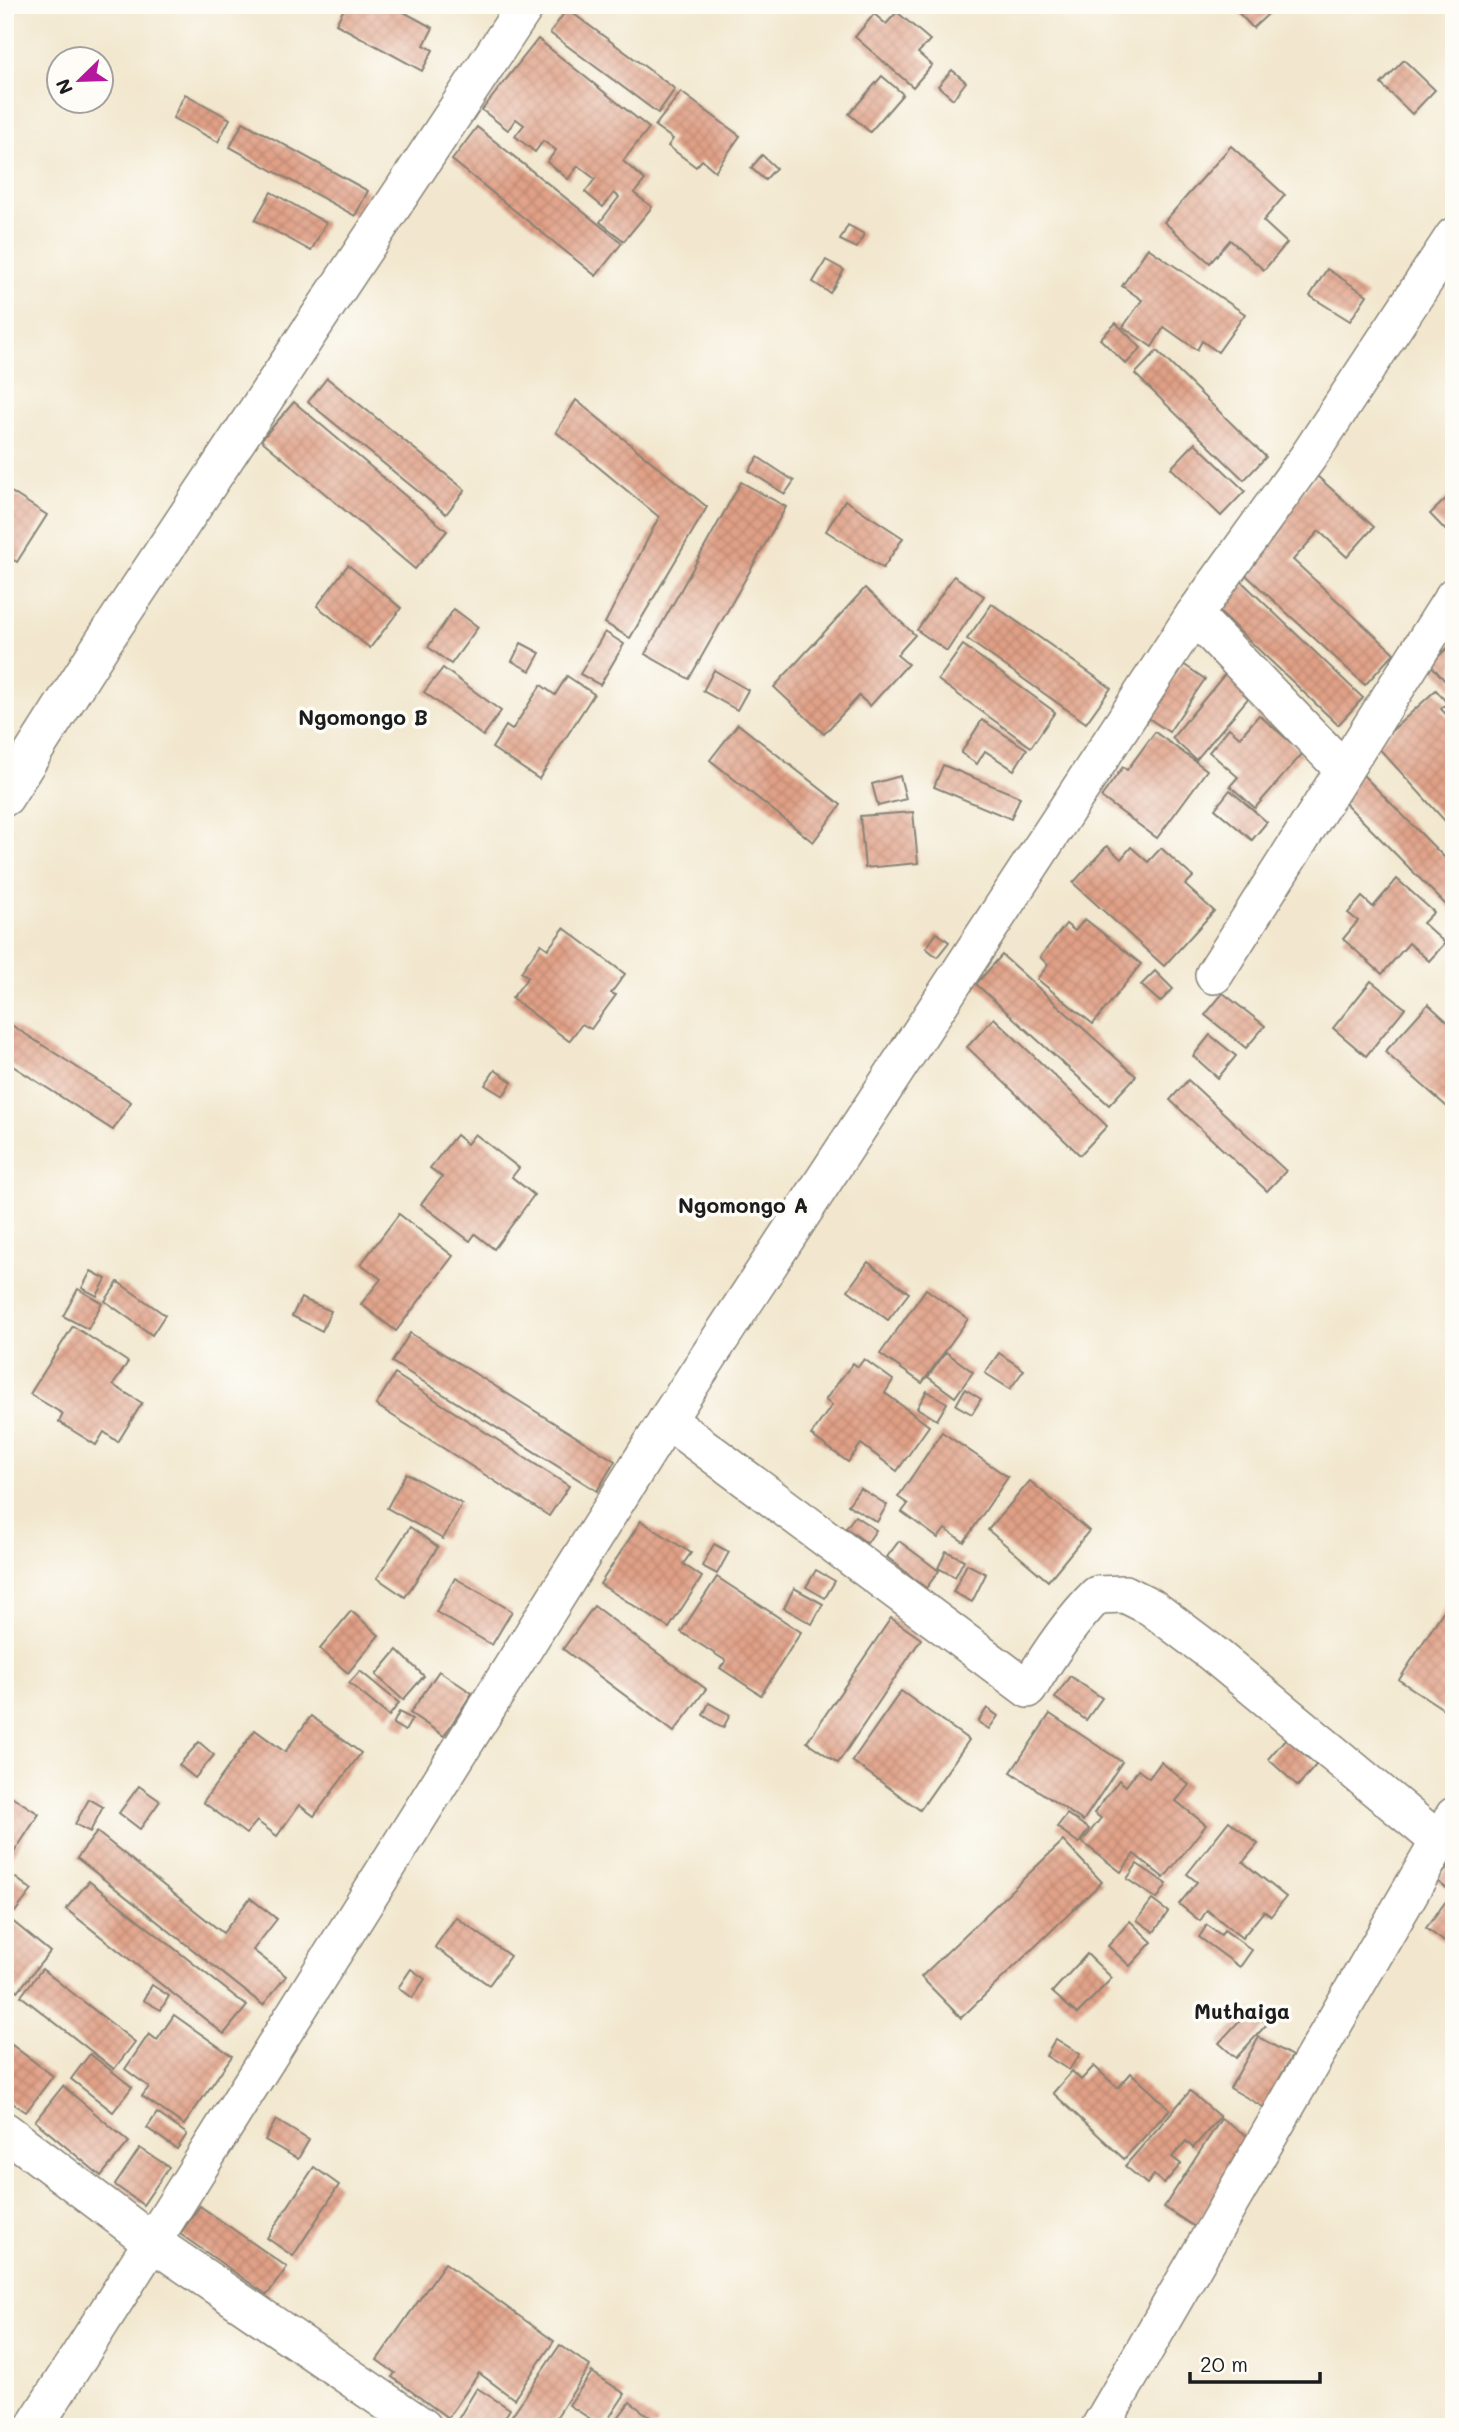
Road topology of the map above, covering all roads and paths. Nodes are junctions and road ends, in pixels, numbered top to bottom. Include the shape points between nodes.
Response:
1 (526, 5) edge
2 (1454, 236) edge
3 (1454, 596) edge
4 (1194, 615) junction
5 (1344, 770) junction
6 (5, 797) edge
7 (1214, 975) dead end
8 (667, 1420) junction
9 (1447, 1828) edge
10 (5, 2131) edge
11 (152, 2242) junction
12 (34, 2427) edge
13 (424, 2427) edge
14 (1100, 2427) edge

1 - 6 street
2 - 4 street via 1308,457
3 - 5 street
4 - 5 street
4 - 8 street
5 - 7 street
8 - 9 street via 1028,1689 1077,1615 1097,1595 1125,1594 1151,1607
8 - 11 street
9 - 14 street
10 - 11 street
11 - 12 street
11 - 13 street

